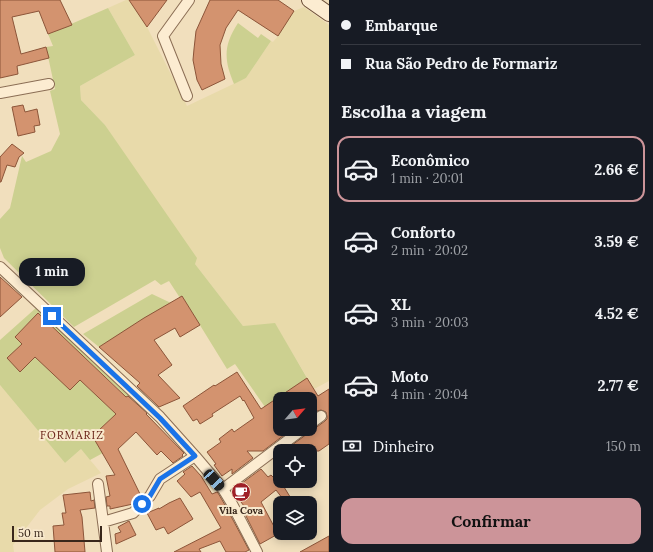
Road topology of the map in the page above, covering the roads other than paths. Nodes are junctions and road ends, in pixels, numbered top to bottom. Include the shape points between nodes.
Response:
1 (189, 0) edge
2 (309, 0) edge
3 (329, 14) edge
4 (49, 84) dead end
5 (0, 93) edge
6 (187, 96) dead end
7 (0, 268) edge
8 (321, 416) dead end
9 (317, 419) edge
10 (294, 436) edge
11 (195, 456) junction
12 (98, 484) dead end
13 (222, 489) junction
14 (103, 522) junction
15 (106, 552) edge
16 (257, 552) edge

1 - 6 street via 163,36
2 - 3 main road
4 - 5 street
7 - 11 street via 160,418
8 - 9 street
10 - 13 street
11 - 13 street
11 - 14 street via 160,479 150,496 133,513
12 - 14 street
13 - 16 street
14 - 15 street

